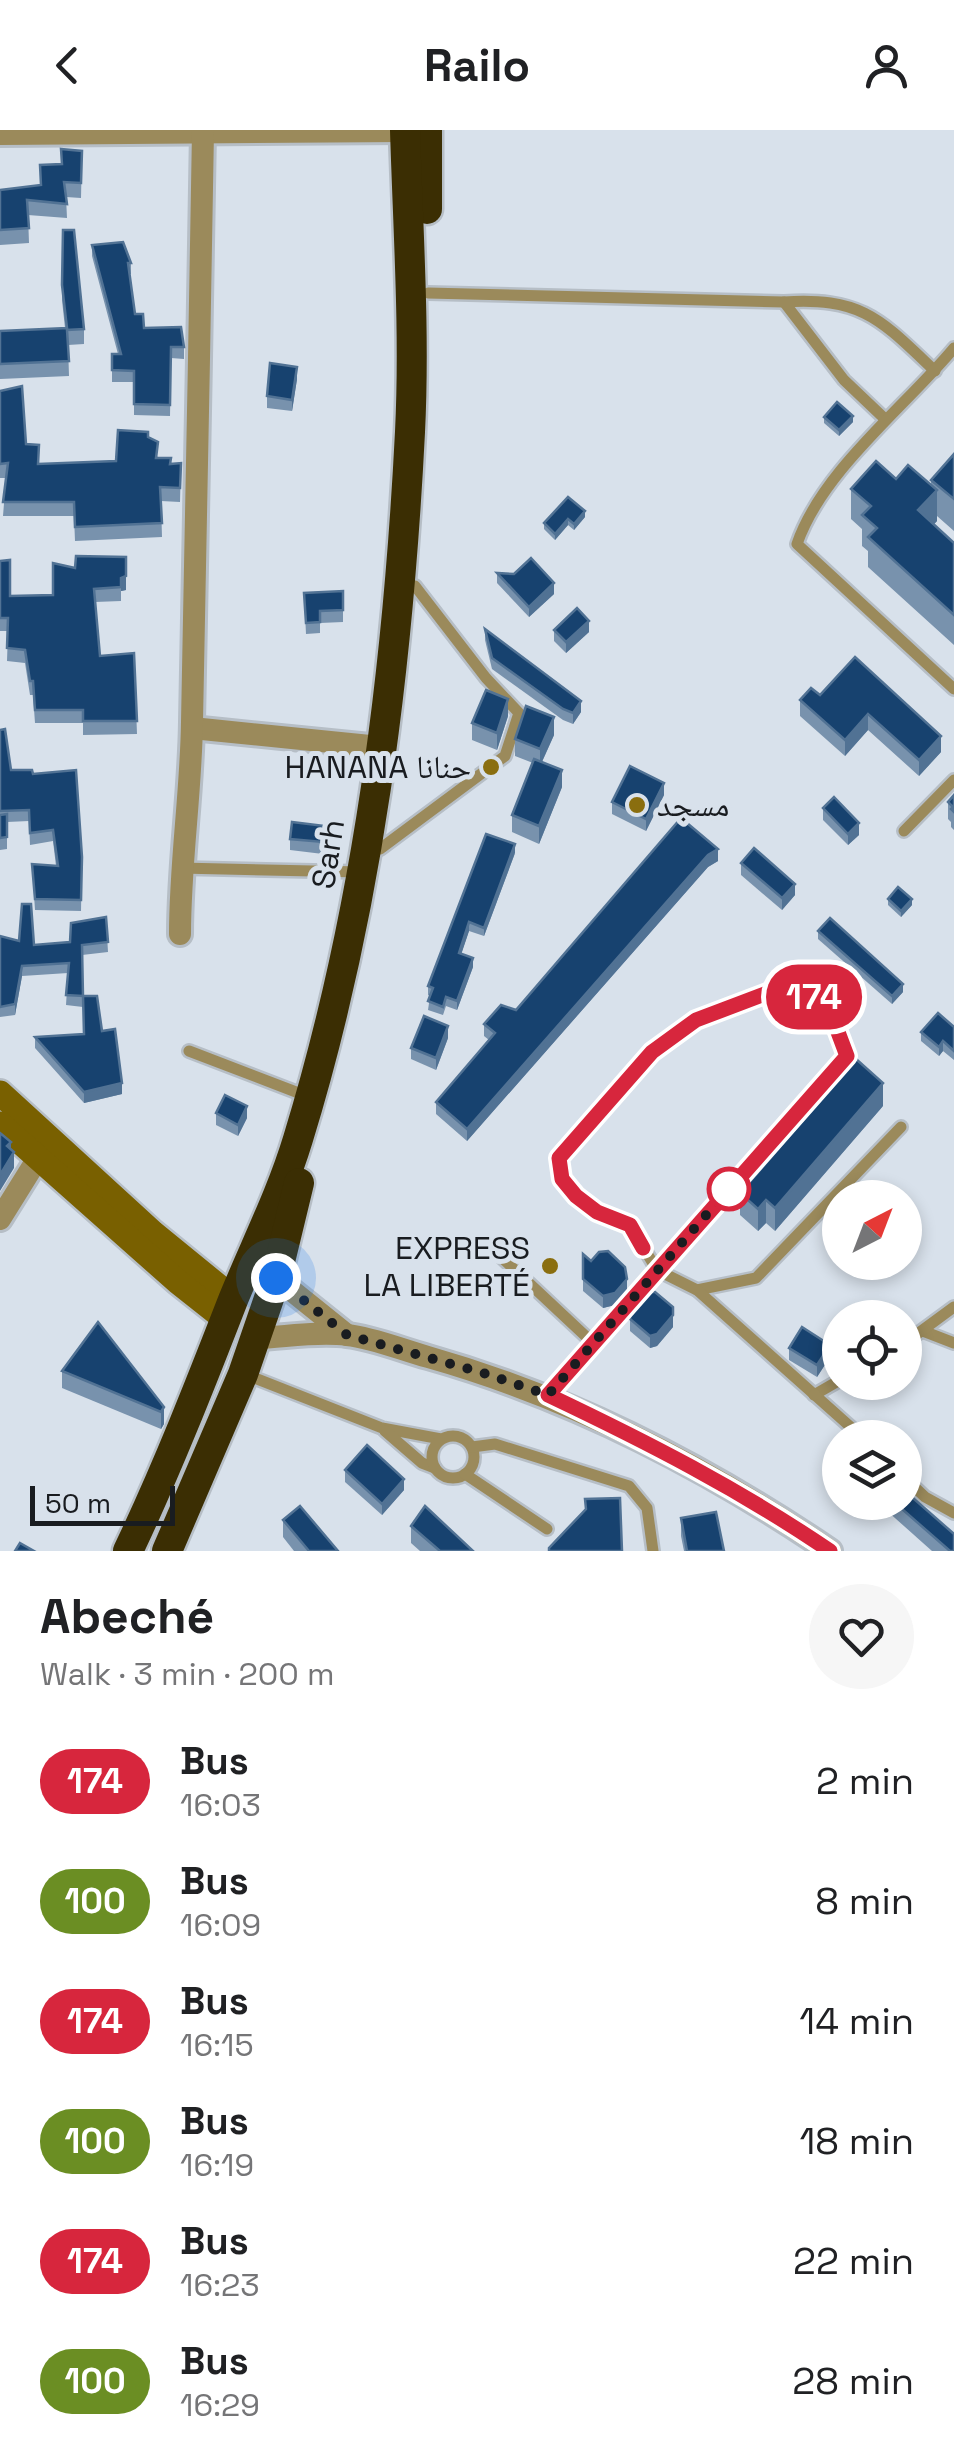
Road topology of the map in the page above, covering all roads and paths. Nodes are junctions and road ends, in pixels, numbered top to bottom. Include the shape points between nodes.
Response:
1 (405, 130) edge
2 (427, 130) edge
3 (203, 131) edge
4 (0, 134) edge
5 (428, 292) junction
6 (784, 302) junction
7 (954, 348) edge
8 (935, 371) junction
9 (885, 419) junction
10 (414, 586) junction
11 (954, 689) edge
12 (192, 728) junction
13 (380, 748) junction
14 (954, 780) edge
15 (904, 831) dead end
16 (370, 860) junction
17 (180, 868) junction
18 (180, 934) dead end
19 (188, 1051) dead end
20 (0, 1093) edge
21 (309, 1097) junction
22 (0, 1124) edge
23 (901, 1126) dead end
24 (38, 1158) junction
25 (0, 1219) edge
26 (500, 1255) dead end
27 (657, 1270) junction
28 (276, 1278) junction
29 (698, 1290) junction
30 (954, 1307) edge
31 (230, 1310) junction
32 (923, 1331) joint
33 (347, 1335) junction
34 (256, 1338) junction
35 (954, 1343) edge
36 (594, 1344) junction
37 (243, 1374) junction
38 (822, 1390) edge
39 (814, 1394) junction
40 (548, 1395) junction
41 (843, 1420) edge
42 (382, 1428) junction
43 (441, 1439) junction
44 (472, 1447) junction
45 (436, 1468) junction
46 (464, 1474) junction
47 (922, 1494) edge
48 (954, 1513) edge
49 (547, 1529) dead end
50 (128, 1551) edge
51 (167, 1551) edge
52 (654, 1551) edge
53 (830, 1551) edge

1 - 3 street
1 - 13 highway, Sarh via 410,430
2 - 5 highway, Sarh
3 - 4 street
3 - 12 street
5 - 6 lane
5 - 10 highway, Sarh
6 - 8 lane via 848,305 888,327
6 - 9 lane via 844,380
7 - 8 lane
8 - 9 lane
9 - 11 lane via 806,518 796,544
10 - 16 highway, Sarh
10 - 16 lane via 519,713 505,756
12 - 13 street
12 - 17 street
13 - 16 highway, Sarh
14 - 15 lane
16 - 17 lane
16 - 21 highway, Sarh
16 - 28 highway, Sarh via 357,958
17 - 18 street
19 - 21 lane
20 - 31 street
21 - 31 highway, Sarh via 282,1188
22 - 24 street
23 - 29 lane via 756,1278
24 - 25 street
24 - 31 street via 178,1282
26 - 36 lane
27 - 27 lane via 847,1056 832,1016 807,989 786,986 696,1020 652,1052 559,1158 562,1179 576,1196 630,1225
27 - 29 lane
27 - 36 lane
28 - 33 street
28 - 34 highway, Sarh
29 - 39 lane
30 - 32 lane
31 - 50 highway, Sarh
32 - 35 lane
33 - 34 street
33 - 40 street
34 - 37 highway, Sarh
36 - 40 lane
37 - 42 lane
37 - 51 highway, Sarh
38 - 39 lane
39 - 41 lane
40 - 53 street via 670,1453
42 - 43 lane
42 - 45 lane
43 - 44 lane via 457,1436
43 - 45 lane via 432,1453
44 - 46 lane via 474,1461
44 - 52 lane via 495,1444 630,1486 647,1508
45 - 46 lane via 449,1478
46 - 49 lane
47 - 48 lane

